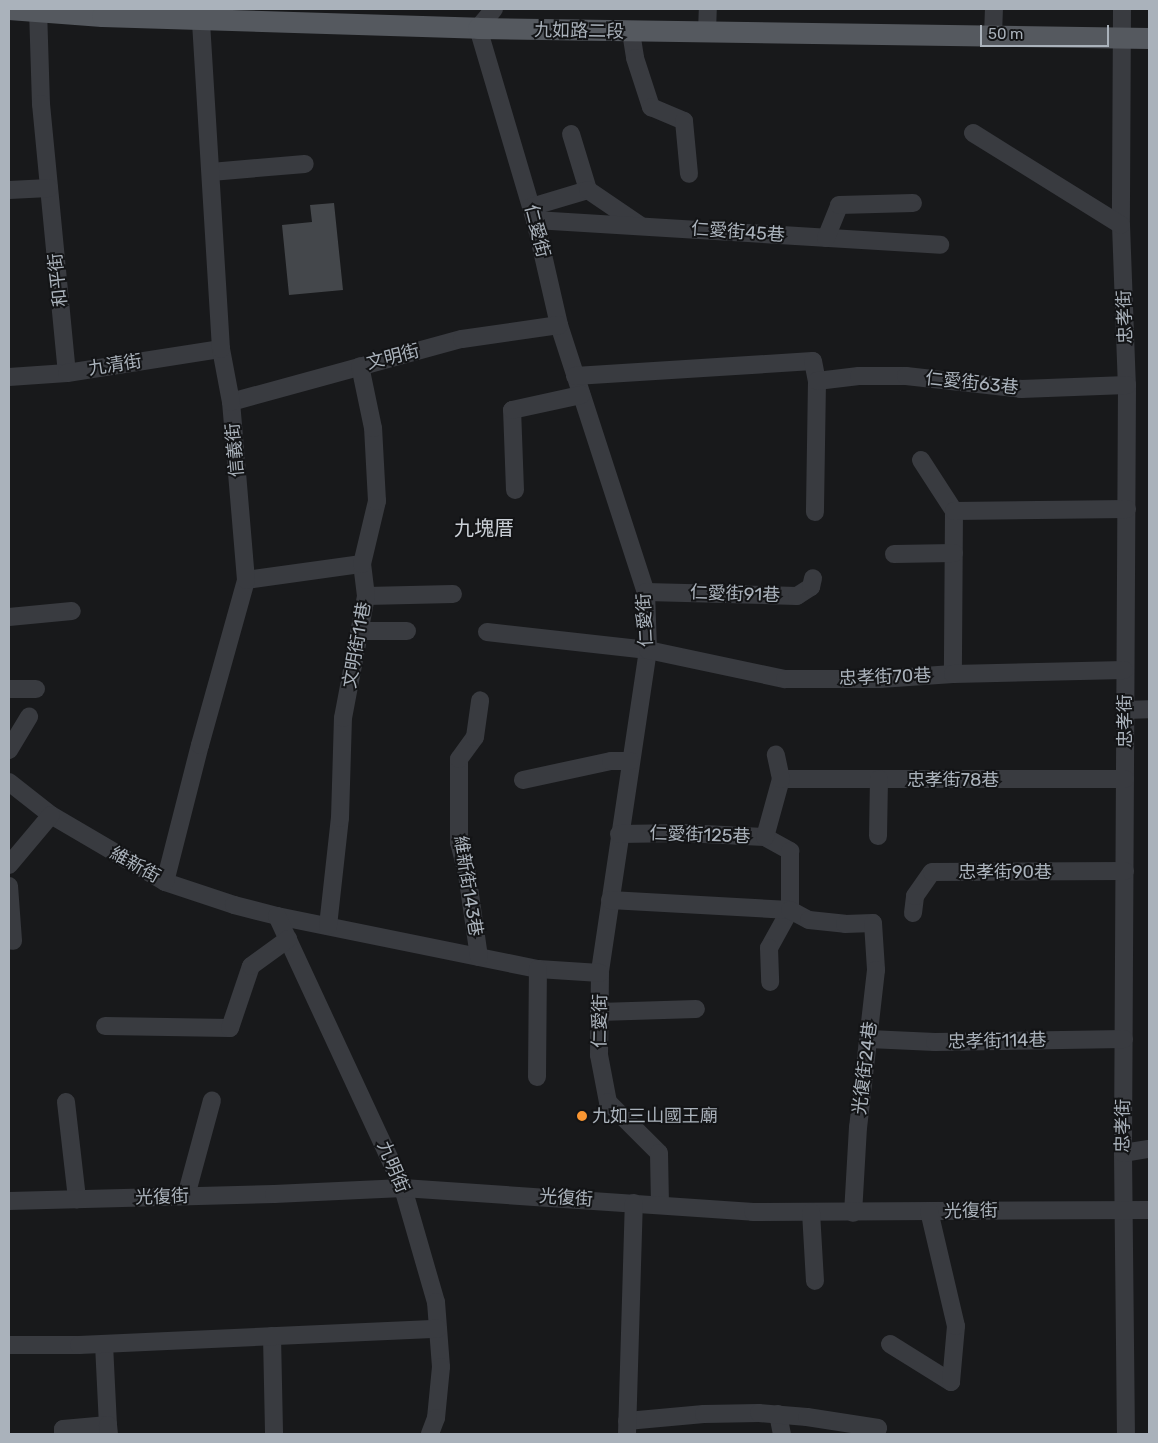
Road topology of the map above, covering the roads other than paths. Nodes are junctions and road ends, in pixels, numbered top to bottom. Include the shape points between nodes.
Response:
1 (9, 9) edge
2 (494, 9) edge
3 (708, 9) edge
4 (994, 9) edge
5 (1122, 9) edge
6 (38, 10) edge
7 (200, 14) edge
8 (478, 28) junction
9 (631, 32) junction
10 (707, 32) junction
11 (993, 36) junction
12 (1122, 38) junction
13 (1149, 38) edge
14 (571, 134) dead end
15 (973, 134) dead end
16 (305, 164) dead end
17 (211, 172) junction
18 (689, 174) dead end
19 (49, 188) junction
20 (9, 190) edge
21 (588, 190) junction
22 (913, 203) dead end
23 (533, 214) junction
24 (1121, 225) junction
25 (642, 226) junction
26 (826, 238) junction
27 (940, 245) dead end
28 (558, 325) junction
29 (221, 349) junction
30 (360, 366) junction
31 (67, 373) junction
32 (575, 376) junction
33 (9, 377) edge
34 (817, 381) junction
35 (1127, 385) junction
36 (581, 395) junction
37 (231, 402) junction
38 (921, 460) dead end
39 (515, 490) dead end
40 (1127, 509) junction
41 (954, 511) junction
42 (814, 512) dead end
43 (954, 552) junction
44 (894, 554) dead end
45 (362, 564) junction
46 (813, 578) dead end
47 (246, 580) junction
48 (646, 592) junction
49 (452, 594) dead end
50 (366, 596) junction
51 (72, 611) dead end
52 (9, 617) edge
53 (360, 631) junction
54 (408, 631) dead end
55 (487, 632) dead end
56 (648, 650) junction
57 (1124, 670) junction
58 (953, 674) junction
59 (36, 689) dead end
60 (9, 690) edge
61 (480, 700) dead end
62 (1149, 709) edge
63 (1125, 710) junction
64 (29, 717) dead end
65 (9, 750) edge
66 (776, 755) dead end
67 (630, 761) junction
68 (781, 778) junction
69 (879, 779) junction
70 (1125, 779) junction
71 (524, 780) dead end
72 (9, 782) edge
73 (51, 816) junction
74 (619, 834) junction
75 (878, 836) dead end
76 (765, 837) junction
77 (9, 865) edge
78 (1125, 872) junction
79 (165, 882) junction
80 (9, 886) edge
81 (610, 900) junction
82 (790, 910) junction
83 (913, 913) dead end
84 (277, 916) junction
85 (328, 926) junction
86 (288, 939) junction
87 (13, 941) dead end
88 (479, 957) junction
89 (538, 969) junction
90 (600, 973) junction
91 (770, 982) dead end
92 (696, 1009) dead end
93 (600, 1012) junction
94 (104, 1026) dead end
95 (1124, 1038) junction
96 (869, 1039) junction
97 (537, 1077) dead end
98 (212, 1100) dead end
99 (66, 1102) dead end
100 (1149, 1149) edge
101 (1123, 1153) junction
102 (403, 1188) junction
103 (186, 1196) junction
104 (77, 1200) junction
105 (9, 1201) edge
106 (634, 1203) junction
107 (660, 1205) junction
108 (1124, 1209) junction
109 (1149, 1210) edge
110 (929, 1211) junction
111 (812, 1212) junction
112 (853, 1213) junction
113 (815, 1281) dead end
114 (438, 1329) junction
115 (272, 1336) junction
116 (104, 1344) junction
117 (890, 1344) dead end
118 (9, 1345) edge
119 (778, 1414) junction
120 (627, 1428) edge
121 (878, 1428) dead end
122 (109, 1430) edge
123 (63, 1434) edge
124 (274, 1434) edge
125 (430, 1434) edge
126 (782, 1434) edge
127 (1126, 1434) edge

1 - 6 main road, 九如路二段
2 - 8 street
3 - 10 street
4 - 11 street
5 - 12 street, 忠孝街
6 - 7 main road, 九如路二段
6 - 19 street, 和平街 via 41,104
7 - 8 main road, 九如路二段
7 - 17 street, 信義街
8 - 9 main road, 九如路二段
8 - 23 street, 仁愛街
9 - 10 main road, 九如路二段
9 - 18 street via 651,107 684,121
10 - 11 main road, 九如路二段
11 - 12 main road, 九如路二段
12 - 13 main road, 九如路二段
12 - 24 street, 忠孝街
14 - 21 street
15 - 24 street
16 - 17 street
17 - 29 street, 信義街
19 - 20 street
19 - 31 street, 和平街
21 - 23 street
21 - 25 street
22 - 26 street via 839,205
23 - 25 street, 仁愛街45巷
23 - 28 street, 仁愛街
24 - 35 street, 忠孝街
25 - 26 street, 仁愛街45巷
26 - 27 street, 仁愛街45巷
28 - 30 street, 文明街 via 462,339
28 - 32 street, 仁愛街
29 - 31 street, 九清街
29 - 37 street, 信義街
30 - 37 street, 文明街
30 - 45 street, 文明街11巷 via 372,428 377,502
31 - 33 street, 九清街
32 - 34 street via 813,361
32 - 36 street, 仁愛街
34 - 35 street, 仁愛街63巷 via 897,376 1021,389
34 - 42 street
35 - 40 street, 忠孝街
36 - 39 street via 512,410
36 - 48 street, 仁愛街
37 - 47 street, 信義街
38 - 41 street
40 - 41 street
40 - 57 street, 忠孝街
41 - 43 street
43 - 44 street
43 - 58 street
45 - 47 street
45 - 50 street, 文明街11巷
46 - 48 street, 仁愛街91巷 via 811,587 797,596
47 - 79 street, 信義街
48 - 56 street, 仁愛街
49 - 50 street
50 - 53 street, 文明街11巷
51 - 52 street
53 - 54 street
53 - 85 street, 文明街11巷 via 343,718 340,818
55 - 56 street, 忠孝街70巷
56 - 58 street, 忠孝街70巷 via 785,679 880,679
56 - 67 street, 仁愛街
57 - 58 street, 忠孝街70巷
57 - 63 street, 忠孝街
59 - 60 street
61 - 88 street, 維新街143巷 via 475,737 460,759 459,843 467,874
62 - 63 street
63 - 70 street, 忠孝街
64 - 65 street
66 - 68 street
67 - 71 street via 611,761
67 - 74 street, 仁愛街
68 - 69 street, 忠孝街78巷
68 - 76 street
69 - 70 street, 忠孝街78巷
69 - 75 street
70 - 78 street, 忠孝街
72 - 73 street, 維新街
73 - 77 street
73 - 79 street, 維新街
74 - 76 street, 仁愛街125巷
74 - 81 street, 仁愛街
76 - 82 street, 仁愛街125巷 via 790,851
78 - 83 street, 忠孝街90巷 via 932,872 915,896
78 - 95 street, 忠孝街
79 - 84 street, 維新街
80 - 87 street
81 - 82 street
81 - 90 street, 仁愛街
82 - 91 street, 仁愛街125巷 via 769,948
82 - 96 street, 光復街24巷 via 809,920 873,923 876,970
84 - 85 street, 維新街
84 - 86 street, 九明街
85 - 88 street, 維新街
86 - 94 street via 251,966 230,1028
86 - 102 street, 九明街
88 - 89 street, 維新街
89 - 90 street, 維新街
89 - 97 street
90 - 93 street, 仁愛街
92 - 93 street
93 - 107 street, 仁愛街 via 599,1054 608,1102 659,1152
95 - 96 street, 忠孝街114巷 via 935,1042
95 - 101 street, 忠孝街
96 - 112 street, 光復街24巷 via 858,1127
98 - 103 street
99 - 104 street
100 - 101 street
101 - 108 street, 忠孝街
102 - 103 street, 光復街
102 - 106 street, 光復街
102 - 114 street, 九明街 via 436,1302
103 - 104 street, 光復街
104 - 105 street, 光復街
106 - 107 street, 光復街
106 - 120 street
107 - 111 street, 光復街 via 753,1212
108 - 109 street, 光復街
108 - 110 street, 光復街
108 - 127 street, 忠孝街
110 - 112 street, 光復街
110 - 117 street via 956,1326 951,1382
111 - 112 street, 光復街
111 - 113 street
114 - 115 street
114 - 125 street, 九明街 via 441,1367 436,1418
115 - 116 street
115 - 124 street
116 - 118 street
116 - 122 street
119 - 120 street via 704,1414
119 - 121 street
119 - 126 street
122 - 123 street via 63,1430

